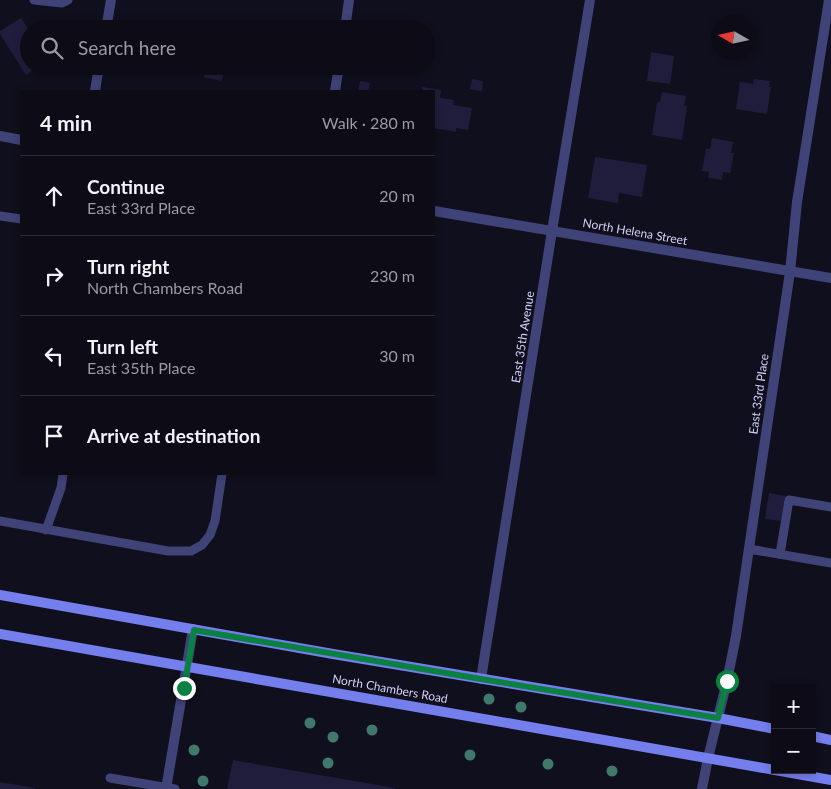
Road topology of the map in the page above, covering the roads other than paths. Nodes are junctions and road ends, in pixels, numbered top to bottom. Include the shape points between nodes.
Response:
1 (34, 0) edge
2 (68, 0) edge
3 (111, 0) edge
4 (349, 0) edge
5 (590, 0) edge
6 (830, 0) edge
7 (108, 20) edge
8 (346, 20) edge
9 (98, 75) edge
10 (338, 75) edge
11 (95, 90) edge
12 (335, 90) edge
13 (0, 136) edge
14 (20, 140) edge
15 (435, 211) edge
16 (0, 216) edge
17 (20, 220) edge
18 (552, 231) junction
19 (790, 272) junction
20 (831, 278) edge
21 (63, 475) edge
22 (222, 475) edge
23 (831, 507) edge
24 (0, 522) edge
25 (46, 530) junction
26 (749, 549) junction
27 (780, 554) junction
28 (831, 563) edge
29 (0, 595) edge
30 (194, 630) junction
31 (0, 635) edge
32 (187, 667) junction
33 (481, 679) junction
34 (718, 718) junction
35 (771, 728) edge
36 (816, 737) edge
37 (831, 740) edge
38 (708, 758) junction
39 (771, 769) edge
40 (797, 774) edge
41 (110, 778) dead end
42 (831, 780) edge
43 (169, 788) edge
44 (702, 789) edge

1 - 2 lane via 62,3
3 - 7 street
4 - 8 street
5 - 18 street, East 35th Avenue
6 - 19 street, East 33rd Place via 797,202
9 - 11 street
10 - 12 street
13 - 14 street
15 - 18 street, North Helena Street
16 - 17 lane
18 - 19 street, North Helena Street
18 - 33 street, East 35th Avenue
19 - 20 street, North Helena Street
19 - 26 street, East 33rd Place
21 - 25 lane
22 - 25 lane via 210,535 202,545 191,550 168,551
23 - 27 lane via 789,500
24 - 25 lane
26 - 27 lane
26 - 34 street, East 33rd Place via 736,636
27 - 28 lane
29 - 30 main road, North Chambers Road
30 - 32 street
30 - 33 main road, North Chambers Road
31 - 32 main road, North Chambers Road
32 - 38 main road, North Chambers Road
32 - 43 street
33 - 34 main road, North Chambers Road
34 - 35 main road, North Chambers Road
34 - 38 street, East 33rd Place
36 - 37 main road
38 - 39 main road, North Chambers Road
38 - 44 street, East 33rd Place
40 - 42 main road, North Chambers Road
41 - 43 lane

